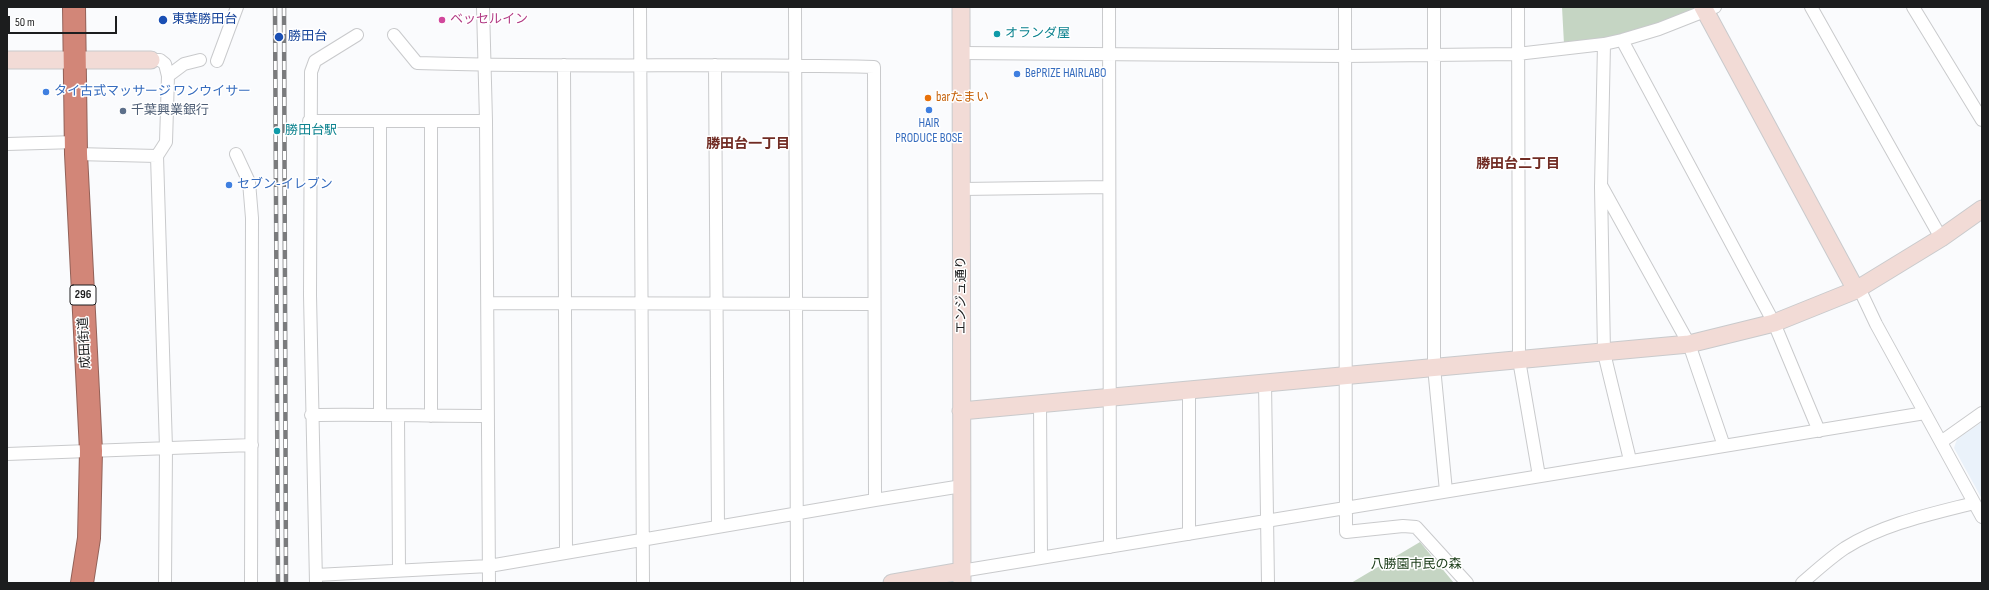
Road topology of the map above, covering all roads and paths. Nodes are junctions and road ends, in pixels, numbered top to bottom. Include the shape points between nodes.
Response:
1 (74, 7) edge
2 (237, 7) edge
3 (483, 7) edge
4 (640, 7) edge
5 (795, 7) edge
6 (961, 7) edge
7 (1109, 7) edge
8 (1345, 7) edge
9 (1434, 7) edge
10 (1518, 7) edge
11 (1811, 7) edge
12 (1913, 7) edge
13 (1708, 8) edge
14 (357, 35) dead end
15 (394, 35) dead end
16 (1622, 40) junction
17 (1604, 44) junction
18 (961, 53) junction
19 (1434, 54) junction
20 (1517, 54) junction
21 (1109, 55) junction
22 (1345, 56) junction
23 (7, 60) edge
24 (74, 60) junction
25 (151, 60) joint
26 (200, 60) dead end
27 (217, 62) dead end
28 (485, 65) junction
29 (564, 65) junction
30 (640, 65) junction
31 (715, 65) junction
32 (795, 65) junction
33 (168, 76) junction
34 (1982, 120) edge
35 (309, 121) junction
36 (380, 121) junction
37 (431, 121) junction
38 (486, 121) junction
39 (7, 144) edge
40 (76, 148) junction
41 (236, 154) dead end
42 (157, 156) junction
43 (1109, 187) junction
44 (1601, 187) junction
45 (962, 189) junction
46 (1982, 208) edge
47 (1941, 238) junction
48 (1857, 289) junction
49 (488, 303) junction
50 (565, 304) junction
51 (642, 304) junction
52 (717, 304) junction
53 (796, 304) junction
54 (874, 304) junction
55 (1774, 322) junction
56 (1689, 344) junction
57 (1604, 353) junction
58 (1519, 360) junction
59 (1434, 367) junction
60 (1345, 376) junction
61 (1265, 383) junction
62 (1189, 389) junction
63 (1111, 397) junction
64 (1040, 403) junction
65 (961, 411) junction
66 (1925, 413) junction
67 (1982, 413) edge
68 (380, 414) junction
69 (311, 415) junction
70 (398, 416) junction
71 (431, 416) junction
72 (488, 416) junction
73 (1819, 431) junction
74 (1941, 442) junction
75 (252, 445) junction
76 (1724, 446) junction
77 (166, 448) junction
78 (91, 451) junction
79 (7, 454) edge
80 (1630, 460) junction
81 (1539, 476) junction
82 (962, 486) junction
83 (1446, 491) junction
84 (875, 500) junction
85 (1974, 503) junction
86 (1346, 508) junction
87 (797, 513) junction
88 (1982, 517) edge
89 (1268, 520) junction
90 (718, 527) junction
91 (1189, 534) junction
92 (642, 539) junction
93 (1110, 547) junction
94 (566, 552) junction
95 (1041, 558) junction
96 (489, 566) junction
97 (399, 570) junction
98 (962, 577) edge
99 (316, 579) edge
100 (82, 583) edge
101 (165, 583) edge
102 (251, 583) edge
103 (489, 583) edge
104 (643, 583) edge
105 (797, 583) edge
106 (892, 583) edge
107 (1268, 583) edge
108 (1467, 583) edge
109 (1802, 583) edge

1 - 24 highway, 成田街道 / 296
2 - 27 street
3 - 28 street
4 - 30 street
5 - 32 street
6 - 18 street, エンジュ通り
7 - 21 street
8 - 22 street
9 - 19 street
10 - 20 street
11 - 47 street
12 - 34 street
13 - 16 street
13 - 48 street
14 - 35 street via 315,61 311,72
15 - 28 street via 417,63
16 - 17 street
16 - 55 street
17 - 20 street
17 - 44 street
18 - 21 street
18 - 45 street, エンジュ通り
19 - 20 street
19 - 22 street
19 - 59 street
20 - 58 street
21 - 22 street
21 - 43 street
22 - 60 street
23 - 24 street
24 - 25 street
24 - 40 highway, 成田街道 / 296
25 - 33 street via 160,60 165,64
26 - 33 street via 184,64
28 - 29 street
28 - 38 street
29 - 30 street
29 - 50 street
30 - 31 street
30 - 51 street
31 - 32 street
31 - 52 street
32 - 53 street
32 - 54 street via 874,67
33 - 42 street via 166,142
35 - 36 street
35 - 69 street
36 - 37 street
36 - 68 street
37 - 38 street
37 - 71 street
38 - 49 street
39 - 40 street
40 - 42 street
40 - 78 highway, 成田街道 / 296
41 - 75 street via 249,182 252,218
42 - 77 street
43 - 45 street
43 - 63 street
44 - 56 street
44 - 57 street
45 - 65 street, エンジュ通り
46 - 47 street
47 - 48 street
48 - 55 street
48 - 66 street
49 - 50 street
49 - 72 street
50 - 51 street
50 - 94 street
51 - 52 street
51 - 92 street
52 - 53 street
52 - 90 street
53 - 54 street
53 - 87 street
54 - 84 street
55 - 56 street
55 - 73 street
56 - 57 street
56 - 76 street
57 - 58 street
57 - 80 street
58 - 59 street
58 - 81 street
59 - 60 street
59 - 83 street
60 - 61 street
60 - 86 street
61 - 62 street
61 - 89 street
62 - 63 street
62 - 91 street
63 - 64 street
63 - 93 street
64 - 65 street
64 - 95 street
65 - 82 street, エンジュ通り
66 - 73 street
66 - 74 street
67 - 74 street
68 - 69 street
68 - 70 street
69 - 99 street
70 - 71 street
70 - 97 street
71 - 72 street
72 - 96 street
73 - 76 street
74 - 85 street
75 - 77 street
75 - 102 street
76 - 80 street
77 - 78 street
77 - 101 street
78 - 79 street
78 - 100 highway, 成田街道 / 296 via 89,538
80 - 81 street
81 - 83 street
82 - 84 street
82 - 98 street, エンジュ通り
83 - 86 street
84 - 87 street
85 - 88 street
85 - 109 street via 1921,516 1870,535 1834,556
86 - 89 street
86 - 108 street via 1346,532 1416,527
87 - 90 street
87 - 105 street
89 - 91 street
89 - 107 street
90 - 92 street
91 - 93 street
92 - 94 street
92 - 104 street
93 - 95 street
94 - 96 street
95 - 98 street
96 - 97 street
96 - 103 street
97 - 99 street
98 - 106 street

